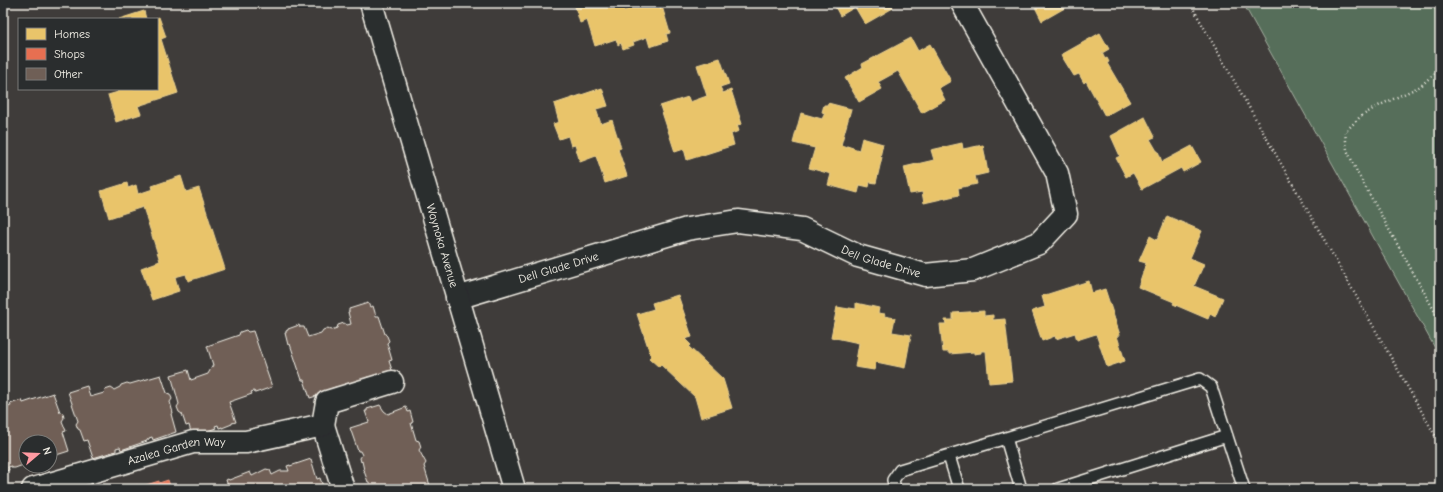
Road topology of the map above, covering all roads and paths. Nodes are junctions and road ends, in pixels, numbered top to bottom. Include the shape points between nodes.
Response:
1 (371, 3) edge
2 (962, 3) edge
3 (1190, 3) edge
4 (1440, 68) edge
5 (457, 298) junction
6 (1440, 321) edge
7 (392, 382) dead end
8 (323, 425) junction
9 (1227, 436) junction
10 (1006, 438) junction
11 (1440, 444) edge
12 (949, 456) junction
13 (33, 489) edge
14 (343, 489) edge
15 (514, 489) edge
16 (895, 489) edge
17 (959, 489) edge
18 (1021, 489) edge
19 (1058, 489) edge
20 (1244, 489) edge

1 - 5 street, Waynoka Avenue
2 - 5 street, Dell Glade Drive via 1057,173 1066,214 1039,243 973,270 925,274 858,256 802,228 738,221 687,229
3 - 11 path
4 - 6 path via 1421,86 1376,107 1360,117 1345,132 1347,150 1357,172
5 - 15 street, Waynoka Avenue
7 - 8 street via 327,402
8 - 13 street, Azalea Garden Way via 246,442 192,442
8 - 14 street
9 - 10 lane via 1212,387 1200,379
9 - 19 lane
9 - 20 lane
10 - 12 lane
10 - 18 lane
12 - 16 lane via 900,470 893,480
12 - 17 lane

